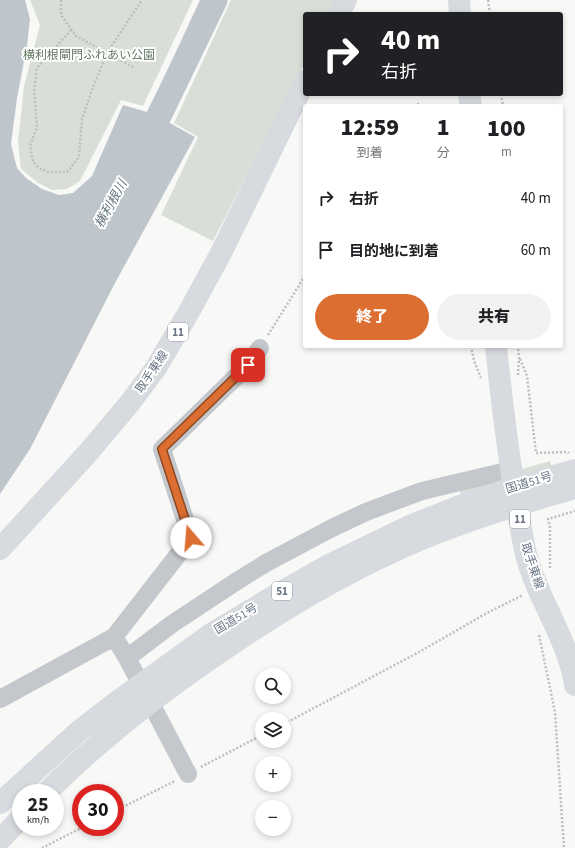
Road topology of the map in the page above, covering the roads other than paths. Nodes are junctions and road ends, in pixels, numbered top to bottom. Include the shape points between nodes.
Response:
1 (346, 0) edge
2 (459, 0) edge
3 (339, 12) edge
4 (460, 12) edge
5 (303, 85) edge
6 (260, 348) road end
7 (496, 348) edge
8 (573, 465) edge
9 (511, 470) junction
10 (575, 488) edge
11 (0, 549) edge
12 (114, 637) junction
13 (128, 658) junction
14 (575, 685) edge
15 (0, 699) edge
16 (120, 712) junction
17 (188, 774) dead end
18 (54, 784) edge
19 (0, 803) edge
20 (12, 827) edge
21 (0, 840) edge

1 - 3 main road
2 - 4 main road
5 - 11 main road, 取手東線 / 11 via 222,250 156,368 86,455
6 - 12 street via 248,365 162,449 191,538
7 - 9 main road, 取手東線 / 11
8 - 16 main road, 国道51号 / 51 via 412,525 333,563 211,634
9 - 13 street via 422,491 332,528 234,583 172,624
9 - 14 main road, 取手東線 / 11 via 526,555 545,580
10 - 16 main road, 国道51号 / 51 via 472,520 391,553 266,621 175,683
12 - 13 street
12 - 15 street
13 - 17 street
16 - 18 main road, 国道51号 / 51
16 - 19 main road, 国道51号 / 51 via 78,732
20 - 21 main road

